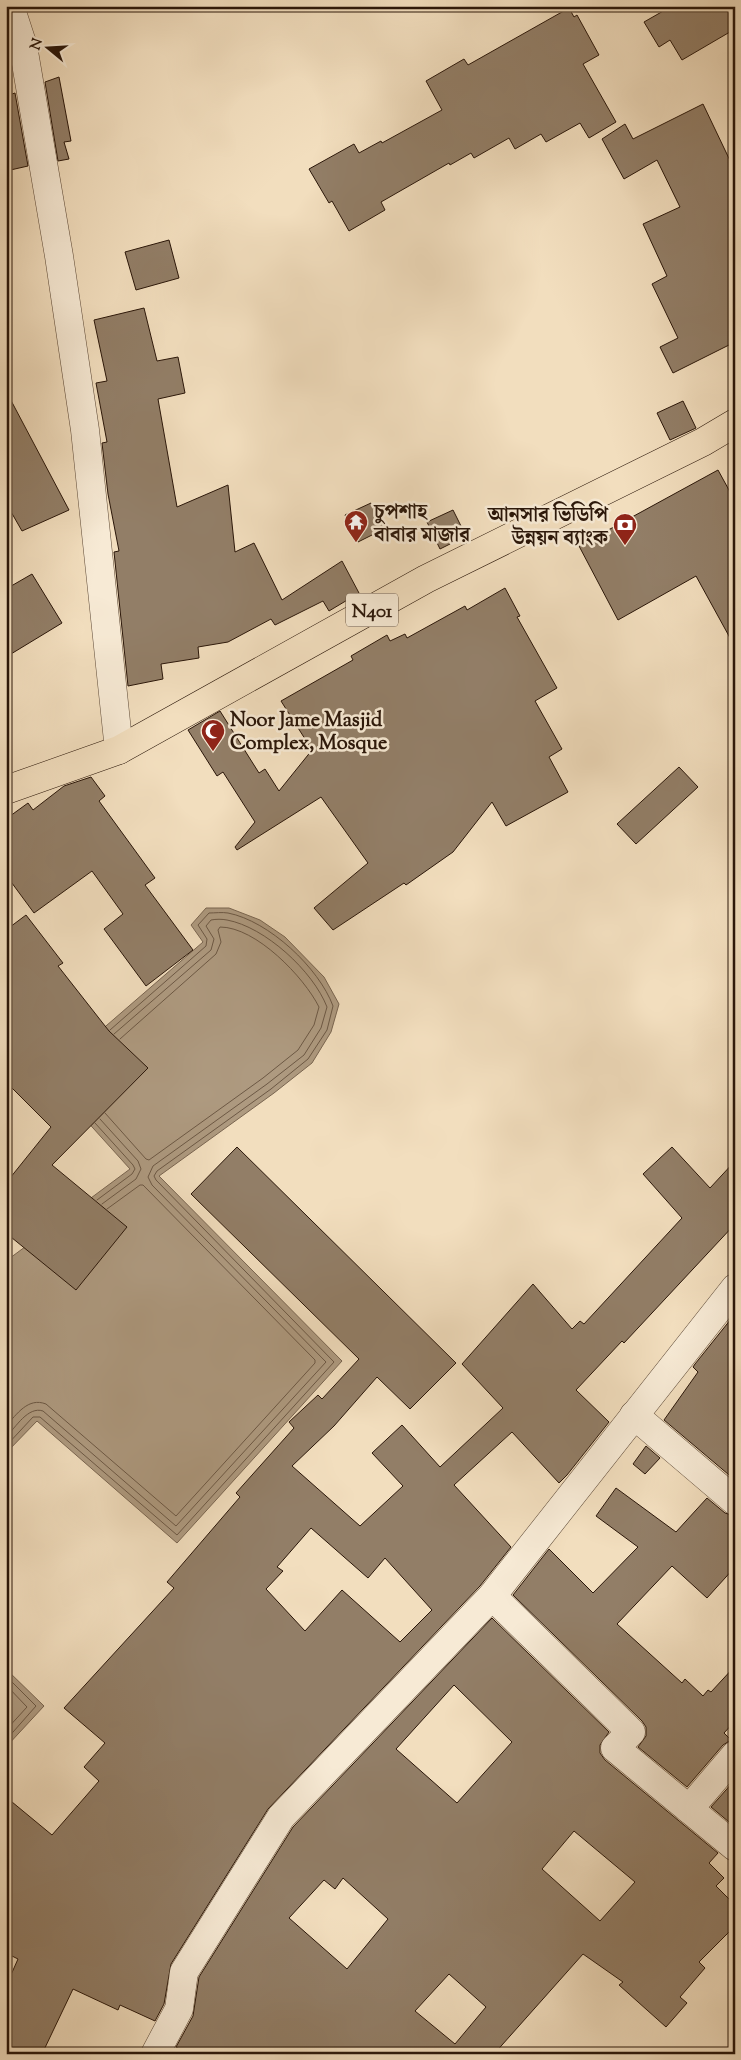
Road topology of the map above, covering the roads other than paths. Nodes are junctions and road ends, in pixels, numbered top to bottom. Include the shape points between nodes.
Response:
1 (10, 6) edge
2 (735, 422) edge
3 (119, 750) junction
4 (6, 790) edge
5 (735, 1288) edge
6 (634, 1415) junction
7 (735, 1501) edge
8 (492, 1596) junction
9 (735, 1755) edge
10 (689, 1809) junction
11 (735, 1847) edge
12 (155, 2054) edge

1 - 3 street via 23,46 85,430
2 - 3 highway, N401 via 703,442 426,579
3 - 4 highway, N401
5 - 6 street
6 - 7 street
6 - 8 street
8 - 10 street via 631,1732 615,1748
8 - 12 street via 281,1818 184,1972 179,2009
9 - 10 street
10 - 11 street

